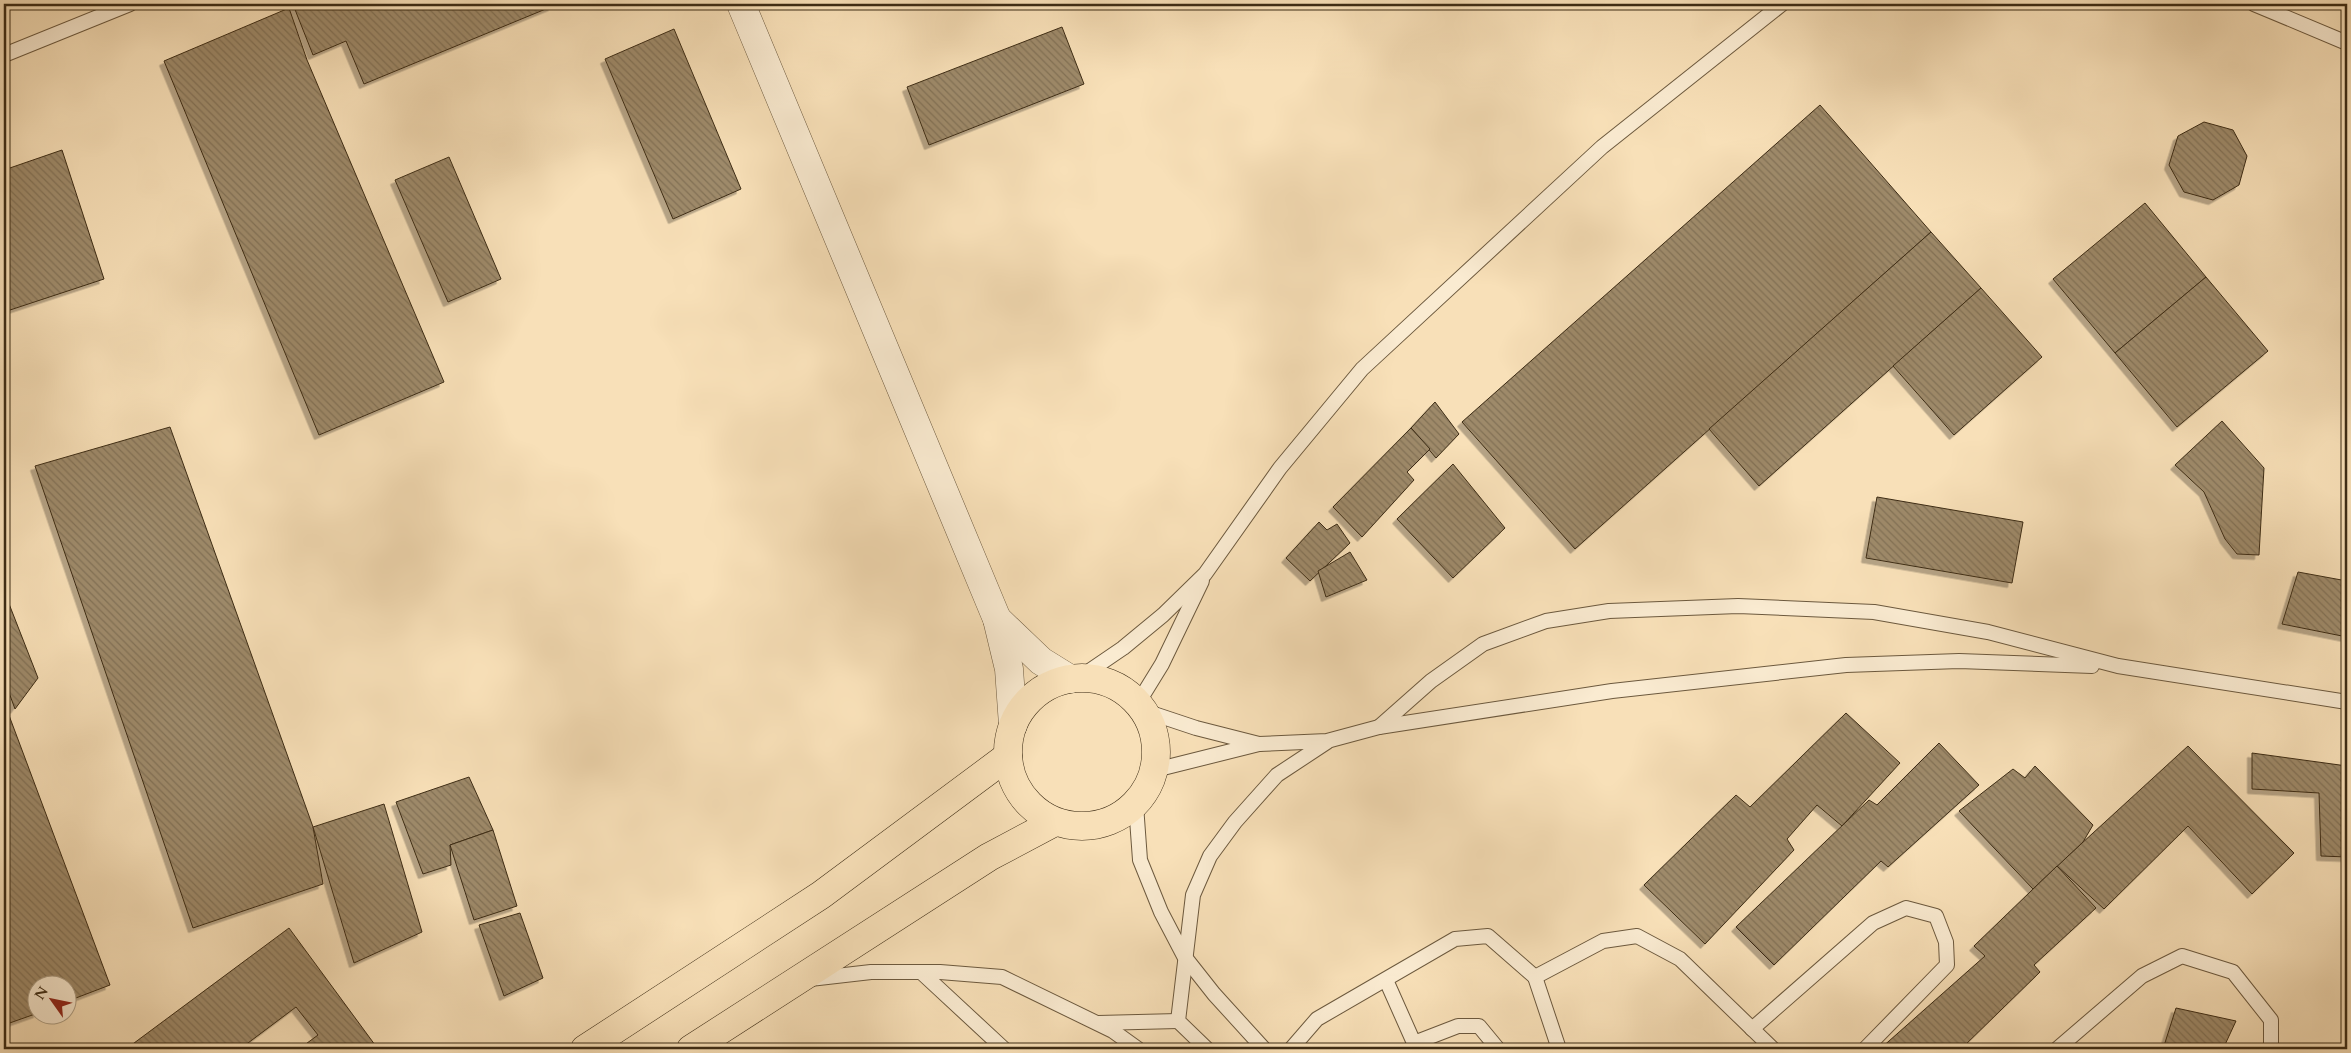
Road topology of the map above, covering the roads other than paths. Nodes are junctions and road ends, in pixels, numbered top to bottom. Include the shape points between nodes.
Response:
1 (130, 4) edge
2 (741, 4) edge
3 (1782, 4) edge
4 (2254, 4) edge
5 (2347, 43) edge
6 (4, 55) edge
7 (1205, 574) junction
8 (997, 619) junction
9 (2118, 666) junction
10 (1075, 678) junction
11 (2347, 702) edge
12 (1142, 707) junction
13 (1013, 725) junction
14 (1379, 727) junction
15 (1327, 741) junction
16 (1259, 744) junction
17 (1008, 756) junction
18 (1155, 770) junction
19 (1136, 805) junction
20 (1055, 822) junction
21 (1184, 956) junction
22 (921, 972) junction
23 (1534, 977) junction
24 (1386, 980) junction
25 (795, 981) junction
26 (1178, 1021) junction
27 (1096, 1023) junction
28 (1752, 1029) junction
29 (1410, 1046) edge
30 (585, 1049) edge
31 (690, 1049) edge
32 (1004, 1049) edge
33 (1138, 1049) edge
34 (1208, 1049) edge
35 (1264, 1049) edge
36 (1291, 1049) edge
37 (1498, 1049) edge
38 (1559, 1049) edge
39 (1773, 1049) edge
40 (1865, 1049) edge
41 (2057, 1049) edge
42 (2271, 1049) edge

1 - 6 lane
2 - 8 street
3 - 7 lane via 1602,147 1362,369 1280,468
4 - 5 lane
7 - 10 lane via 1123,648
7 - 12 lane
8 - 10 street via 1041,661
8 - 13 street via 1009,668
9 - 11 lane
9 - 14 lane via 1958,661 1846,665 1612,691
9 - 14 lane via 1988,632 1874,612 1738,606 1609,611 1546,621 1483,644 1431,681
10 - 12 highway via 1101,680 1121,689
10 - 13 highway via 1052,685 1036,695 1022,709
12 - 16 lane
12 - 18 highway via 1156,740
13 - 17 highway
14 - 15 lane
15 - 16 lane
15 - 21 lane via 1277,775 1210,856 1193,895
16 - 18 lane
17 - 20 highway via 1015,784 1031,807
17 - 30 highway via 821,895
18 - 19 highway
19 - 20 highway via 1112,821 1084,827
19 - 21 lane via 1140,860 1160,912
20 - 25 highway via 988,857
21 - 26 lane
21 - 35 lane
22 - 25 lane via 870,972
22 - 27 lane via 1002,977
22 - 32 lane
23 - 24 lane via 1488,936 1455,940
23 - 28 lane via 1603,942 1637,936 1680,958
23 - 38 lane
24 - 29 lane
24 - 36 lane via 1317,1019
25 - 31 highway
26 - 27 lane
26 - 34 lane
27 - 33 lane
28 - 39 lane
28 - 40 lane via 1873,923 1906,908 1936,916 1946,942 1947,965
29 - 37 lane via 1458,1026 1479,1026
41 - 42 lane via 2142,976 2182,956 2233,972 2271,1020

